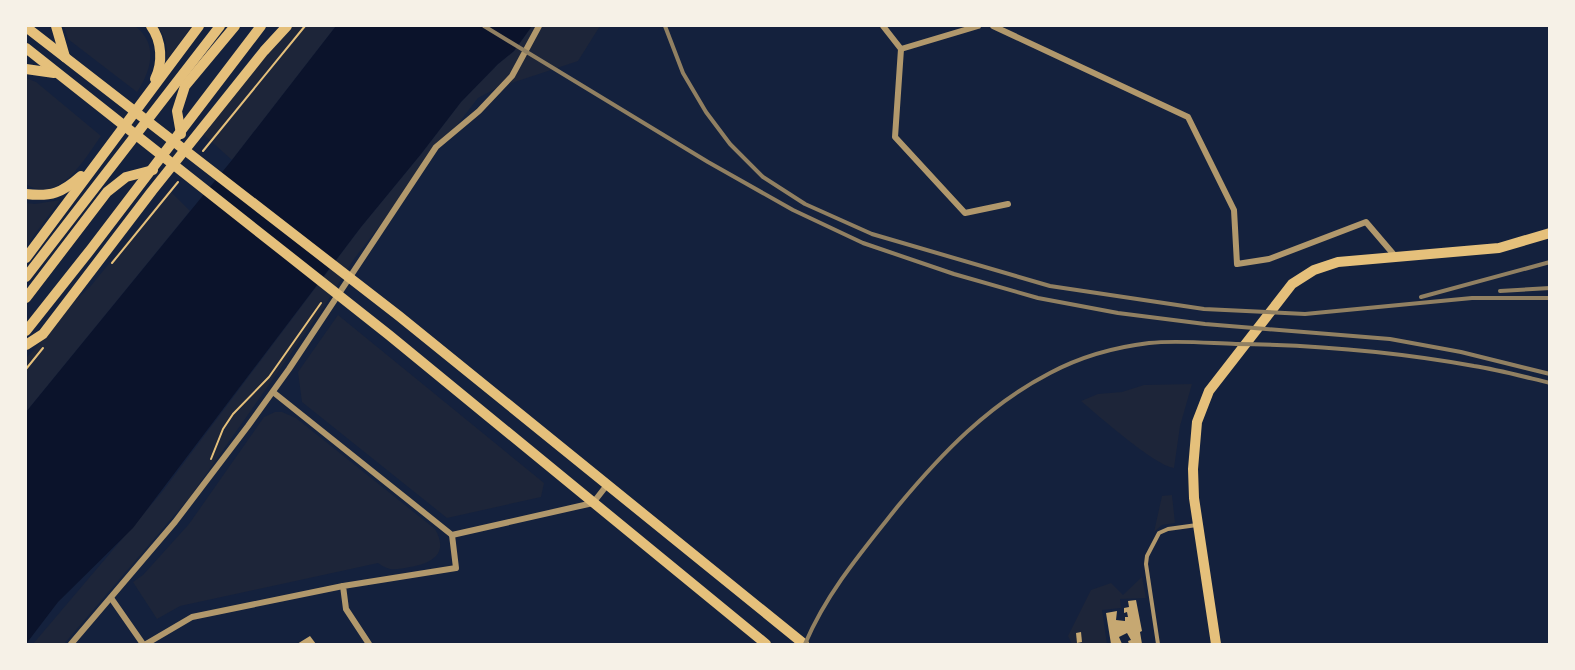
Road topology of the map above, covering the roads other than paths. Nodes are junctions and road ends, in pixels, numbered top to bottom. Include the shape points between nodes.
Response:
1 (56, 26) edge
2 (151, 26) edge
3 (199, 26) edge
4 (220, 26) edge
5 (235, 26) edge
6 (261, 26) edge
7 (287, 26) edge
8 (539, 26) edge
9 (883, 26) edge
10 (978, 26) edge
11 (993, 26) edge
12 (26, 27) edge
13 (26, 48) edge
14 (901, 49) junction
15 (65, 57) junction
16 (26, 69) edge
17 (57, 74) junction
18 (150, 91) junction
19 (194, 158) junction
20 (96, 165) junction
21 (181, 171) junction
22 (26, 194) edge
23 (1008, 204) dead end
24 (1550, 233) edge
25 (1396, 257) junction
26 (26, 258) edge
27 (26, 277) edge
28 (26, 298) edge
29 (26, 331) edge
30 (26, 345) edge
31 (273, 392) junction
32 (607, 485) junction
33 (593, 503) junction
34 (1198, 525) junction
35 (452, 535) junction
36 (343, 586) junction
37 (111, 598) junction
38 (72, 645) edge
39 (145, 645) edge
40 (369, 645) edge
41 (766, 645) edge
42 (804, 645) edge
43 (1158, 645) edge
44 (1216, 645) edge

1 - 15 main road
2 - 18 main road via 159,45 160,63
3 - 18 main road
4 - 27 main road
5 - 19 main road via 185,86 177,111 182,139
6 - 29 main road
7 - 30 main road via 152,191 43,334
8 - 31 street via 512,76 479,111 436,147
9 - 14 street
10 - 14 street
11 - 25 street via 1188,117 1234,210 1237,264 1269,259 1366,222
12 - 15 main road
13 - 17 main road
14 - 23 street via 895,137 965,213
15 - 19 main road
16 - 17 main road
17 - 21 main road
18 - 20 main road
19 - 32 main road via 399,316
20 - 22 main road via 55,194
20 - 26 main road
21 - 28 main road via 158,169 126,177 107,192
21 - 33 main road via 389,334
24 - 25 main road via 1499,248
25 - 34 main road via 1338,262 1314,270 1292,284 1209,391 1197,422 1193,469
31 - 35 street
31 - 37 street via 175,522
32 - 33 street
32 - 42 main road
33 - 35 street
33 - 41 main road
34 - 43 lane via 1162,531 1147,556
34 - 44 main road
35 - 36 street via 456,568
36 - 39 street via 192,617
36 - 40 street via 346,609
37 - 38 street
37 - 39 street

